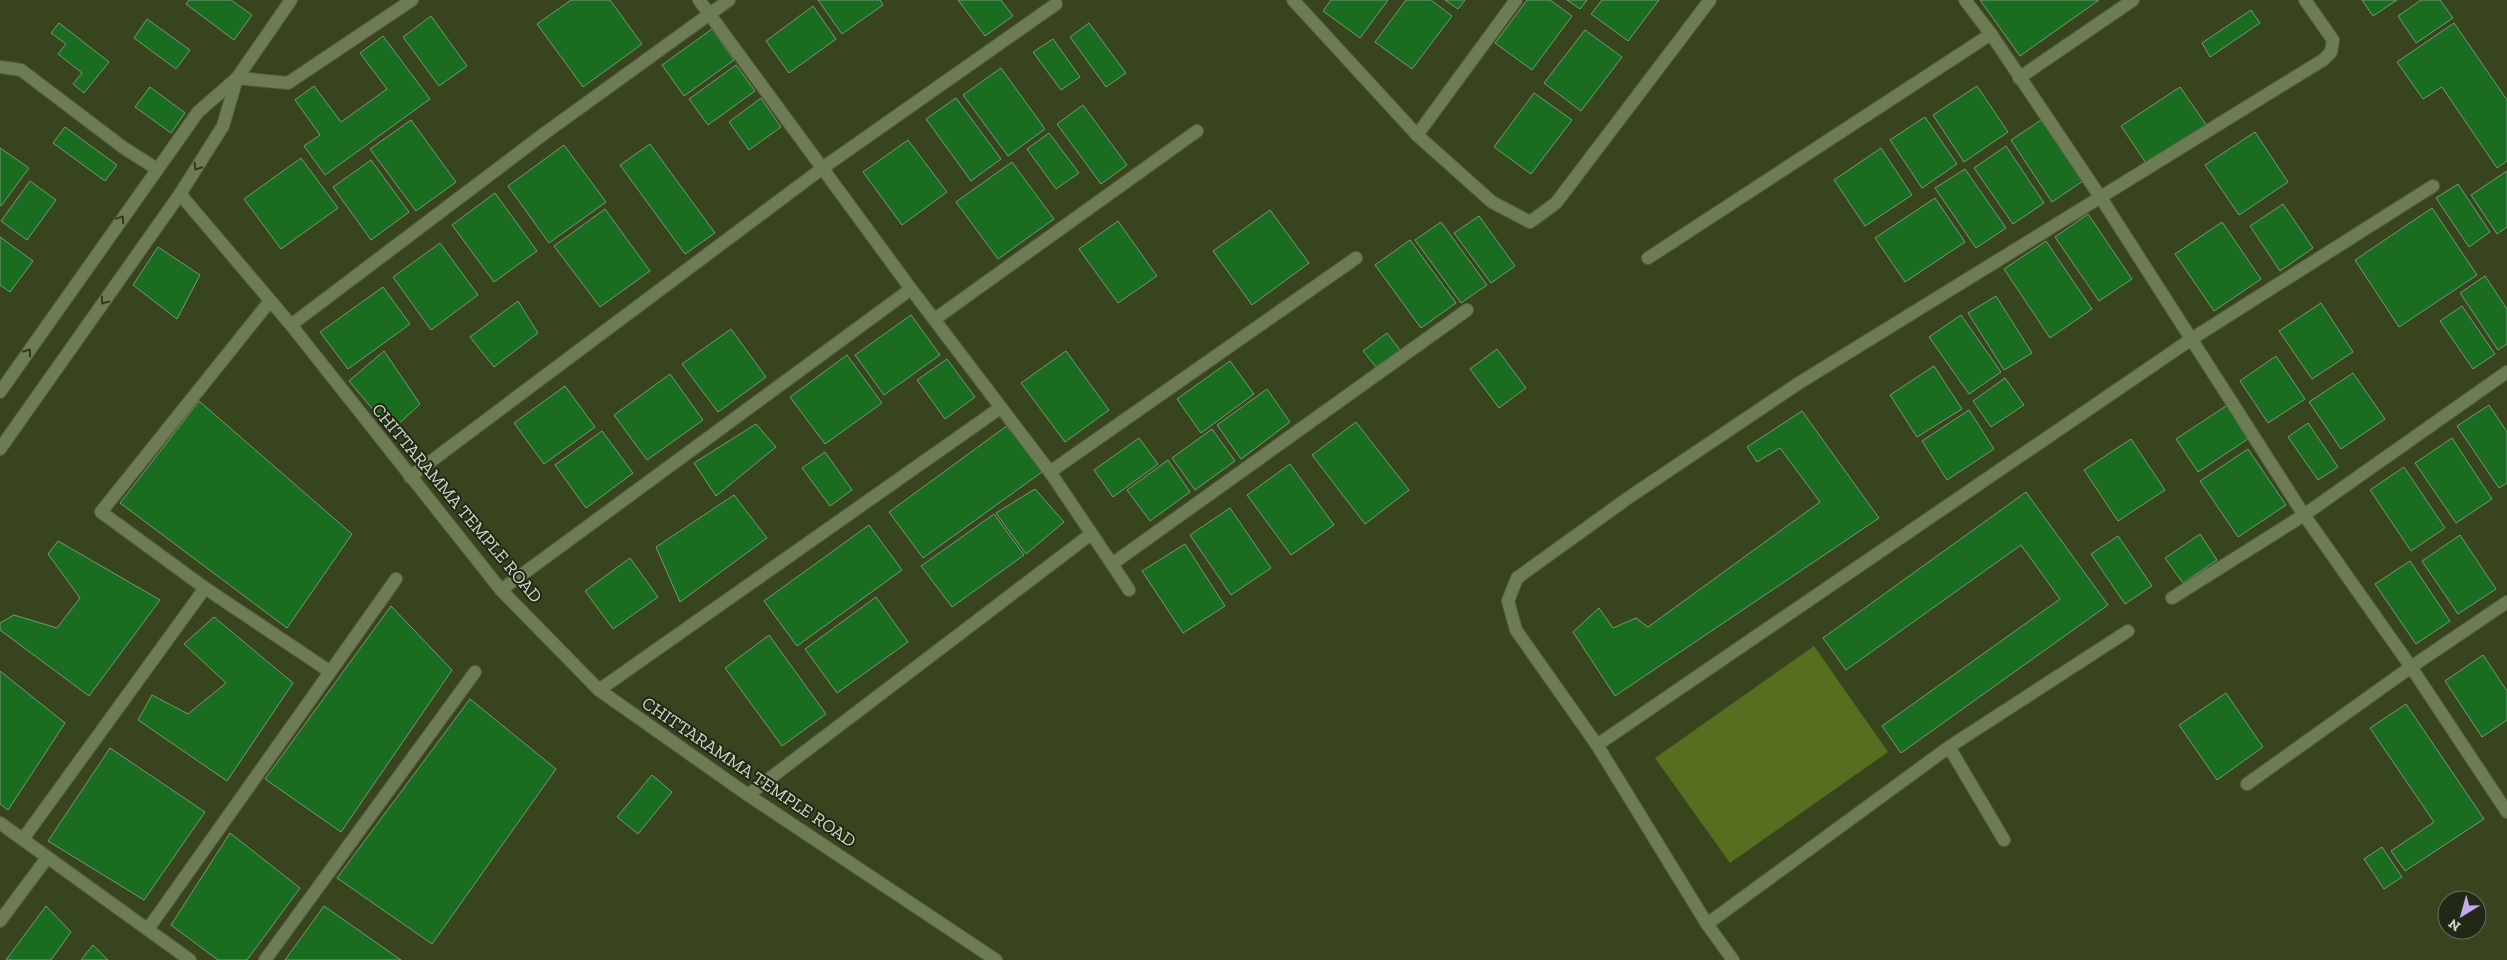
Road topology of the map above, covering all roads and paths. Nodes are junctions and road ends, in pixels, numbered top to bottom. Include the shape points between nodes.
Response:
1 (291, 0) edge
2 (412, 0) edge
3 (699, 0) edge
4 (729, 0) edge
5 (1516, 0) edge
6 (1710, 0) edge
7 (1965, 0) edge
8 (2133, 0) edge
9 (2305, 0) edge
10 (1297, 2) edge
11 (1056, 4) dead end
12 (710, 14) junction
13 (1991, 34) junction
14 (0, 67) edge
15 (237, 78) junction
16 (2019, 78) junction
17 (1197, 131) dead end
18 (1417, 135) junction
19 (824, 167) junction
20 (157, 169) junction
21 (2433, 186) dead end
22 (180, 194) junction
23 (2101, 198) junction
24 (1356, 258) dead end
25 (1648, 258) dead end
26 (912, 289) junction
27 (270, 301) junction
28 (1467, 310) dead end
29 (936, 319) junction
30 (291, 325) junction
31 (2193, 338) junction
32 (2507, 372) edge
33 (0, 392) edge
34 (1000, 408) junction
35 (0, 449) edge
36 (1050, 472) junction
37 (410, 477) junction
38 (2304, 516) junction
39 (1090, 534) junction
40 (1112, 564) junction
41 (396, 578) dead end
42 (205, 588) junction
43 (501, 590) junction
44 (1130, 590) dead end
45 (2172, 598) dead end
46 (2507, 602) edge
47 (2128, 631) dead end
48 (2410, 667) junction
49 (329, 671) junction
50 (475, 672) dead end
51 (599, 690) junction
52 (1597, 745) junction
53 (1949, 747) junction
54 (2247, 784) dead end
55 (748, 795) junction
56 (2507, 812) edge
57 (0, 822) edge
58 (23, 839) junction
59 (2004, 840) dead end
60 (46, 858) junction
61 (0, 921) edge
62 (1707, 924) junction
63 (148, 929) junction
64 (173, 955) edge
65 (190, 960) edge
66 (265, 960) edge
67 (996, 960) edge
68 (1733, 960) edge

1 - 15 street
2 - 15 street via 288,83
3 - 12 street
4 - 12 street
5 - 18 street
6 - 18 street via 1556,203 1530,222 1492,202
7 - 13 street
8 - 16 street
9 - 23 street via 2333,40 2327,57
10 - 18 street
11 - 19 street
12 - 19 street
12 - 30 street via 545,133
13 - 16 street
13 - 25 street
14 - 20 street via 22,70 124,148
15 - 20 street via 198,112
15 -> 22 street via 223,126
16 - 23 street
17 - 29 street
19 - 26 street
19 - 37 street
33 -> 20 street
21 - 31 street
22 - 27 street, CHITTARAMMA TEMPLE ROAD
22 -> 35 street
23 - 31 street
23 - 52 street via 1798,383 1517,578 1508,601 1516,630
24 - 36 street
26 - 29 street
26 - 43 street
27 - 30 street, CHITTARAMMA TEMPLE ROAD
27 - 42 street via 101,512
28 - 40 street
29 - 34 street
30 - 37 street, CHITTARAMMA TEMPLE ROAD
31 - 38 street
31 - 52 street
32 - 38 street
34 - 36 street
34 - 51 street
36 - 39 street
37 - 43 street, CHITTARAMMA TEMPLE ROAD
38 - 45 street
38 - 48 street
39 - 40 street
39 - 55 street
40 - 44 street
41 - 49 street
42 - 49 street
42 - 58 street
43 - 51 street, CHITTARAMMA TEMPLE ROAD
46 - 48 street
47 - 53 street
48 - 54 street
48 - 56 street
49 - 63 street
50 - 66 street
51 - 55 street, CHITTARAMMA TEMPLE ROAD
52 - 62 street
53 - 59 street
53 - 62 street
55 - 67 street, CHITTARAMMA TEMPLE ROAD
57 - 58 street
58 - 60 street
60 - 61 street
60 - 63 street
62 - 68 street
63 - 64 street
64 - 65 street

